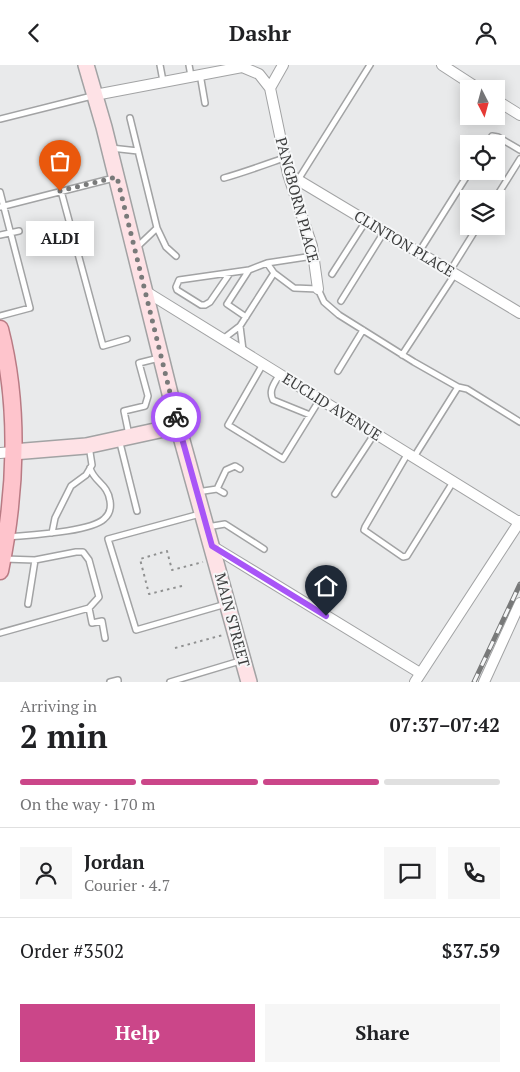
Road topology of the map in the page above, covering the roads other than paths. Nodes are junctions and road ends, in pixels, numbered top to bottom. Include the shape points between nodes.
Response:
1 (86, 65) edge
2 (160, 65) edge
3 (189, 65) edge
4 (370, 65) edge
5 (442, 65) edge
6 (282, 67) edge
7 (196, 75) junction
8 (465, 80) edge
9 (163, 81) junction
10 (270, 88) junction
11 (95, 95) junction
12 (205, 103) dead end
13 (505, 106) edge
14 (520, 115) edge
15 (130, 118) dead end
16 (0, 119) edge
17 (505, 141) edge
18 (109, 147) junction
19 (520, 150) edge
20 (138, 151) junction
21 (285, 158) junction
22 (520, 159) edge
23 (288, 174) junction
24 (117, 177) junction
25 (224, 178) dead end
26 (298, 180) junction
27 (464, 180) edge
28 (501, 190) edge
29 (60, 191) junction
30 (0, 192) edge
31 (2, 207) edge
32 (366, 221) junction
33 (157, 229) junction
34 (20, 231) dead end
35 (384, 232) junction
36 (10, 233) junction
37 (0, 235) edge
38 (473, 235) edge
39 (134, 249) junction
40 (418, 253) junction
41 (176, 256) dead end
42 (313, 256) junction
43 (267, 263) junction
44 (249, 270) junction
45 (230, 273) junction
46 (274, 273) junction
47 (452, 273) junction
48 (332, 274) dead end
49 (318, 289) junction
50 (145, 291) junction
51 (340, 301) dead end
52 (520, 313) edge
53 (0, 316) edge
54 (246, 317) junction
55 (240, 326) junction
56 (363, 330) junction
57 (127, 339) dead end
58 (222, 339) junction
59 (1, 340) edge
60 (243, 351) junction
61 (402, 355) junction
62 (162, 358) junction
63 (263, 364) junction
64 (338, 371) dead end
65 (280, 374) junction
66 (458, 387) junction
67 (320, 399) junction
68 (310, 415) junction
69 (520, 422) edge
70 (178, 426) junction
71 (374, 433) junction
72 (124, 438) junction
73 (89, 446) junction
74 (6, 453) edge
75 (411, 455) junction
76 (90, 468) junction
77 (240, 469) dead end
78 (453, 482) junction
79 (217, 489) junction
80 (197, 492) junction
81 (224, 493) dead end
82 (335, 494) dead end
83 (137, 511) dead end
84 (205, 521) junction
85 (520, 522) edge
86 (52, 533) junction
87 (264, 549) dead end
88 (2, 553) edge
89 (214, 553) junction
90 (35, 560) junction
91 (228, 603) junction
92 (520, 603) edge
93 (28, 604) dead end
94 (89, 608) junction
95 (0, 633) edge
96 (105, 638) dead end
97 (243, 660) junction
98 (418, 677) edge
99 (110, 682) edge
100 (118, 682) edge
101 (170, 682) edge
102 (249, 682) edge
103 (484, 682) edge

1 - 11 main road, MAIN STREET
2 - 9 lane
3 - 7 lane
4 - 26 lane
5 - 8 street
6 - 10 street
7 - 9 street
7 - 10 street via 242,67 259,74
7 - 12 lane
9 - 11 street
10 - 21 street, PANGBORN PLACE
11 - 16 lane
11 - 18 main road, MAIN STREET
13 - 14 street
15 - 20 lane
17 - 19 lane
18 - 20 lane
18 - 24 main road, MAIN STREET
20 - 33 lane
21 - 23 street, PANGBORN PLACE
21 - 25 lane
22 - 28 lane
23 - 26 street, CLINTON PLACE
23 - 42 street, PANGBORN PLACE
24 - 29 lane
24 - 39 main road, MAIN STREET
26 - 32 street, CLINTON PLACE
27 - 40 lane
29 - 31 lane
29 - 57 lane via 103,346
30 - 31 lane
31 - 36 lane
32 - 35 street, CLINTON PLACE
32 - 48 lane
33 - 39 lane
33 - 41 lane via 166,247
34 - 36 lane
35 - 40 street, CLINTON PLACE
35 - 51 lane
36 - 37 lane
36 - 53 lane via 30,308
38 - 47 lane
39 - 50 main road, MAIN STREET
40 - 47 street, CLINTON PLACE
42 - 43 lane
42 - 49 street, PANGBORN PLACE
43 - 44 lane
43 - 46 lane
44 - 45 lane
44 - 54 lane via 227,304
45 - 45 lane via 179,280 176,287 205,305
46 - 49 lane via 294,288
46 - 54 lane
47 - 52 street, CLINTON PLACE
47 - 61 lane
49 - 56 lane via 324,302
50 - 58 street, EUCLID AVENUE
50 - 62 main road, MAIN STREET
54 - 55 lane
55 - 58 lane
55 - 60 lane
56 - 61 lane
56 - 64 lane
58 - 60 street, EUCLID AVENUE
59 - 74 main road via 12,414
60 - 63 street, EUCLID AVENUE
61 - 66 lane
62 - 70 main road, MAIN STREET
62 - 72 lane via 139,363 148,396 145,406 124,411
63 - 65 street, EUCLID AVENUE
63 - 68 lane via 228,425 283,459
65 - 67 street, EUCLID AVENUE
65 - 68 lane via 272,388 273,400
66 - 69 lane via 467,389
66 - 75 lane
67 - 68 lane
67 - 71 street, EUCLID AVENUE
70 - 72 main road
70 - 80 main road, MAIN STREET
71 - 75 street, EUCLID AVENUE
71 - 82 lane
72 - 73 main road
72 - 83 lane
73 - 74 main road
73 - 76 lane
74 - 88 main road via 7,502
75 - 78 street, EUCLID AVENUE
75 - 78 lane via 365,527 366,533 403,557 413,548
76 - 86 lane via 71,486 55,518
76 - 86 lane via 108,492 108,513 94,524
77 - 79 lane via 226,470
78 - 85 street, EUCLID AVENUE
79 - 80 lane
79 - 81 lane
80 - 84 main road, MAIN STREET
84 - 87 lane via 225,524
84 - 89 main road, MAIN STREET
84 - 91 lane via 108,539 136,630
85 - 98 street
86 - 88 lane
88 - 90 lane
89 - 91 main road, MAIN STREET
89 - 98 street
90 - 93 lane
90 - 94 lane via 80,551 86,554 99,597
91 - 97 main road, MAIN STREET
92 - 103 street
94 - 95 lane
94 - 96 lane via 92,623 102,621
97 - 101 lane
97 - 102 main road, MAIN STREET
99 - 100 lane

